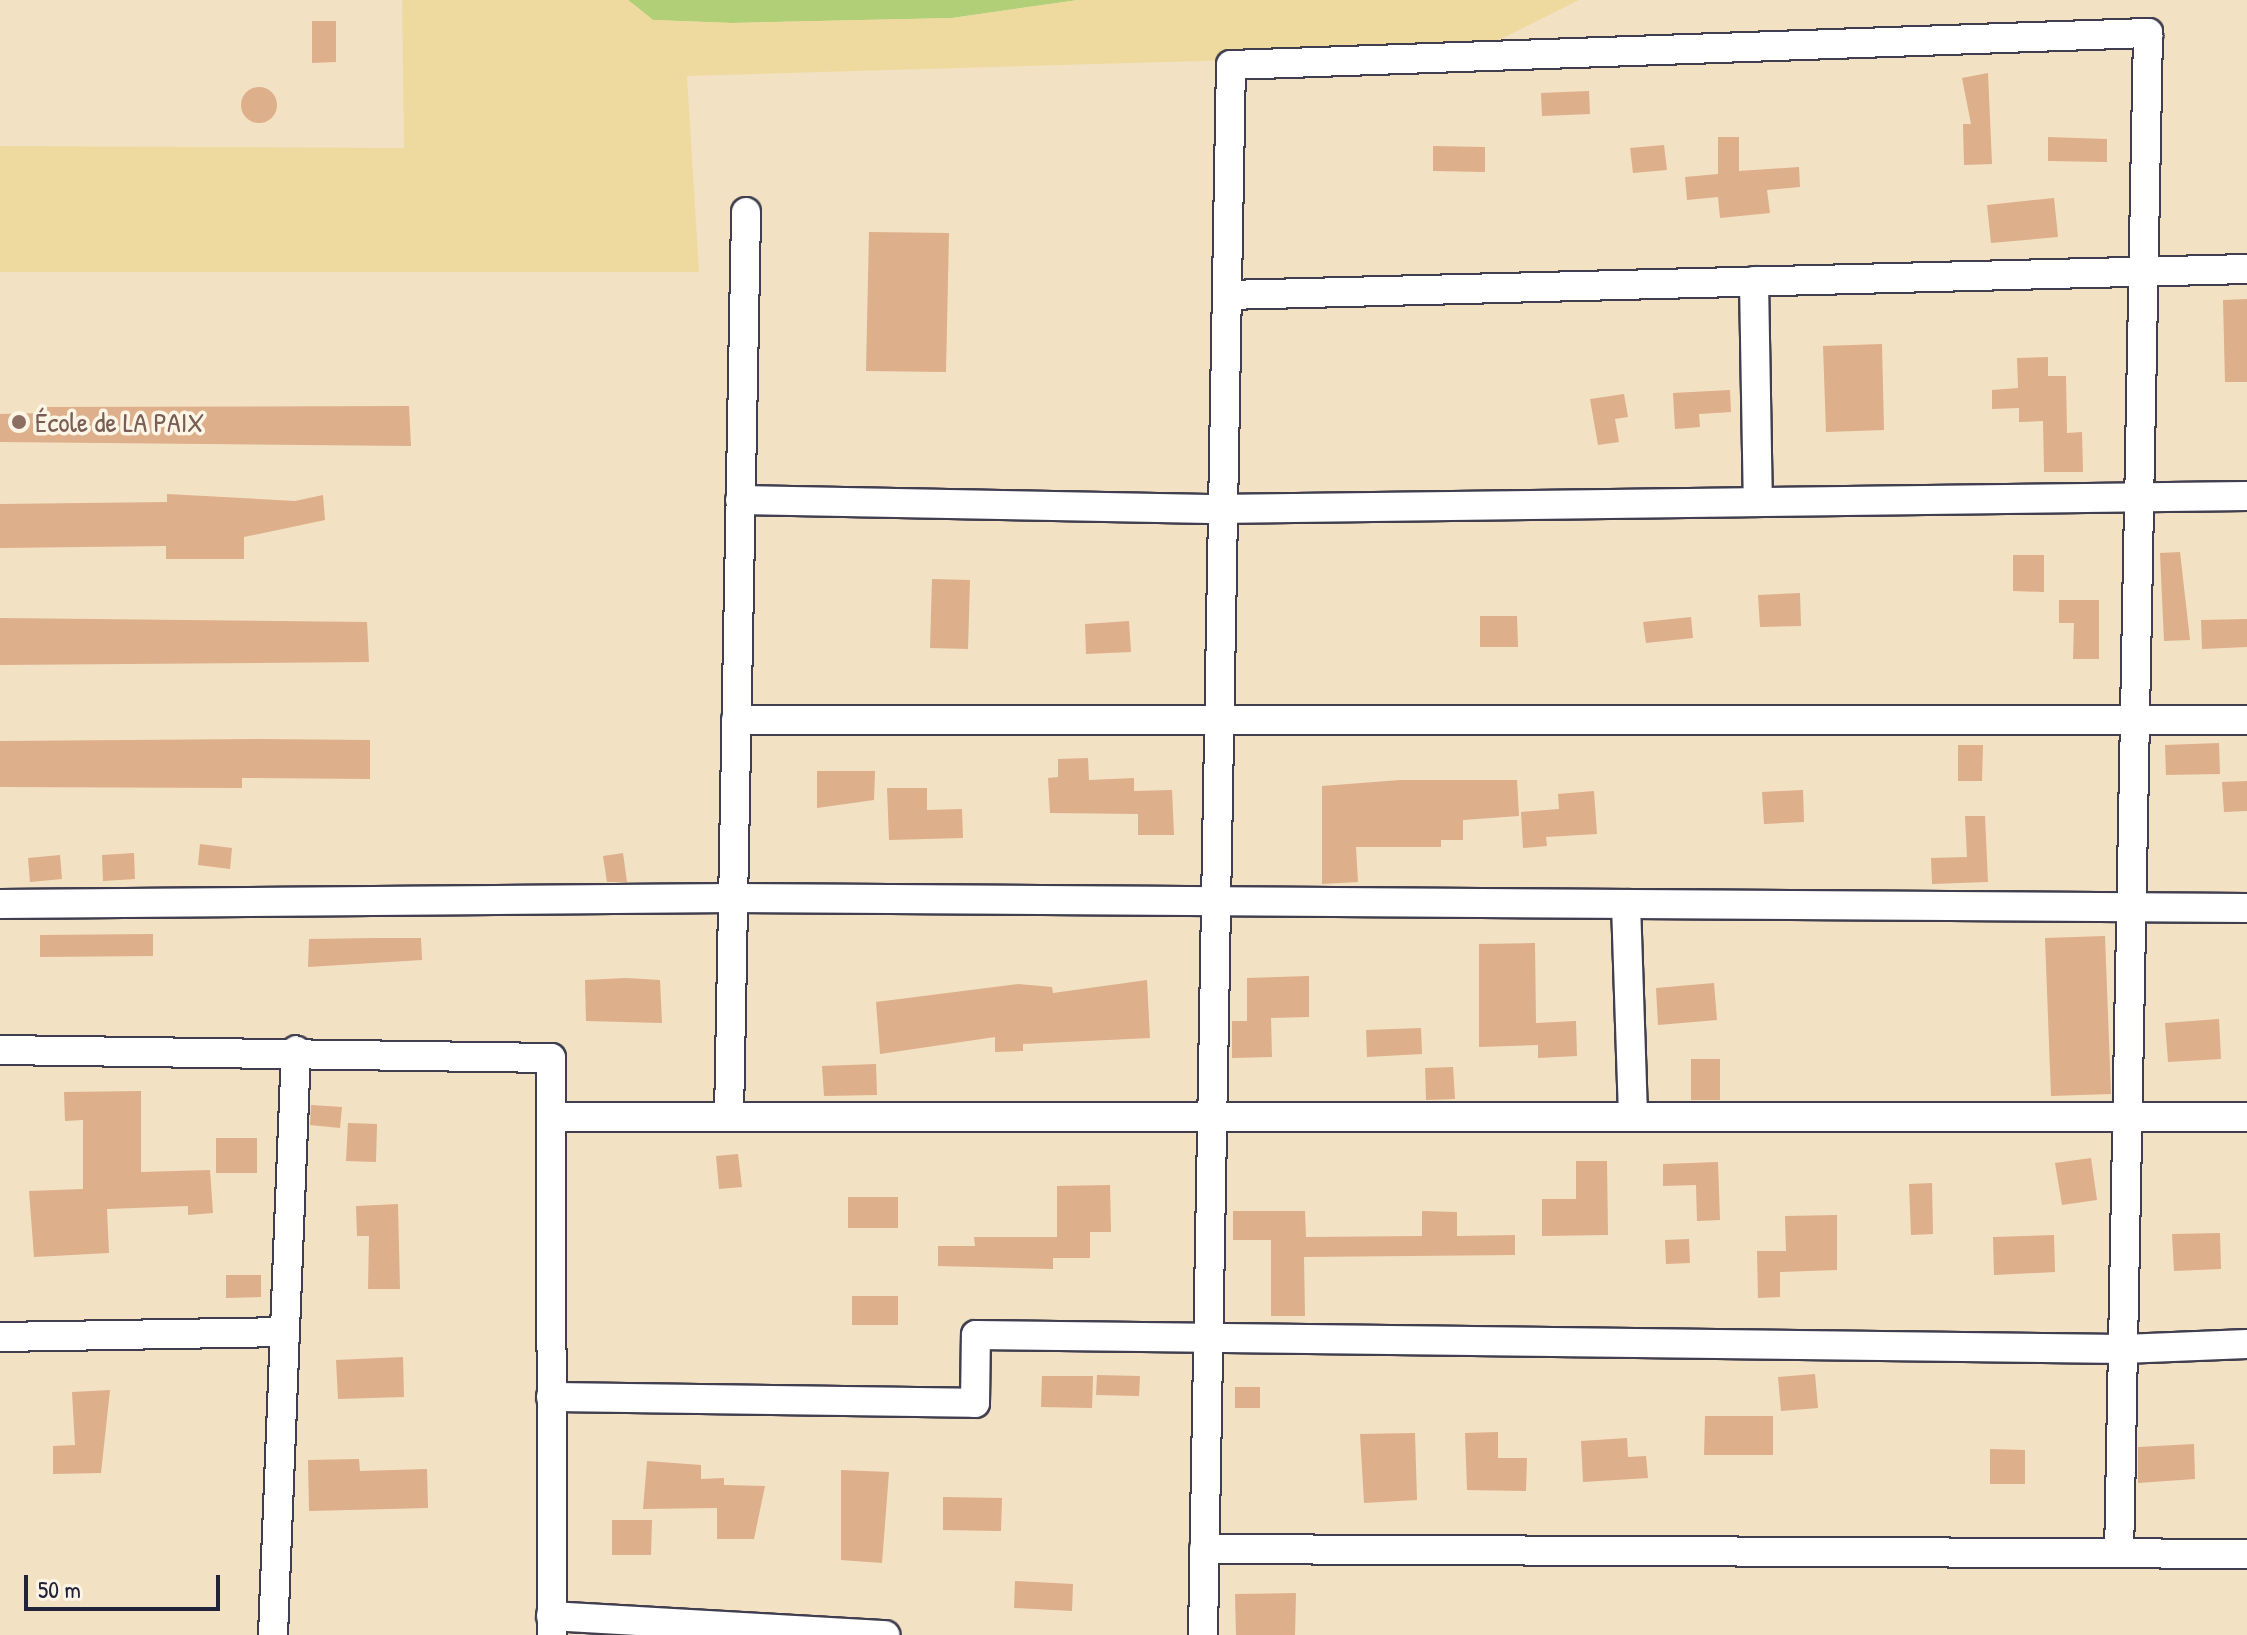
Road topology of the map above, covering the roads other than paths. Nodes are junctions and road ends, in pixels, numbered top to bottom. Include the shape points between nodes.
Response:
1 (746, 212) dead end
2 (2247, 269) edge
3 (2143, 271) junction
4 (1754, 281) junction
5 (1227, 295) junction
6 (2247, 496) edge
7 (2139, 497) junction
8 (740, 500) junction
9 (1758, 502) junction
10 (1223, 509) junction
11 (2135, 719) junction
12 (736, 720) junction
13 (1219, 720) junction
14 (2247, 720) edge
15 (733, 898) junction
16 (1216, 901) junction
17 (0, 904) edge
18 (1626, 904) junction
19 (2131, 908) junction
20 (2247, 908) edge
21 (0, 1050) edge
22 (296, 1050) junction
23 (551, 1117) junction
24 (729, 1117) junction
25 (1212, 1117) junction
26 (1633, 1117) junction
27 (2127, 1117) junction
28 (2247, 1117) edge
29 (285, 1332) junction
30 (0, 1337) edge
31 (1208, 1338) junction
32 (2247, 1344) edge
33 (2123, 1349) junction
34 (551, 1397) junction
35 (1204, 1549) junction
36 (2119, 1553) junction
37 (2247, 1554) edge
38 (552, 1626) edge
39 (273, 1635) edge
40 (885, 1635) edge
41 (1203, 1635) edge

1 - 8 street
2 - 3 street
3 - 4 street
3 - 5 street via 2148,33 1231,65
3 - 7 street
4 - 5 street
4 - 9 street
5 - 10 street
6 - 7 street
7 - 9 street
7 - 11 street
8 - 10 street
8 - 12 street
9 - 10 street
10 - 13 street
11 - 13 street
11 - 14 street
11 - 19 street
12 - 13 street
12 - 15 street
13 - 16 street
15 - 16 street
15 - 17 street
15 - 24 street
16 - 18 street
16 - 25 street
18 - 19 street
18 - 26 street
19 - 20 street
19 - 27 street
21 - 22 street
22 - 23 street via 551,1058
22 - 29 street
23 - 24 street
23 - 34 street
24 - 25 street
25 - 26 street
25 - 31 street
26 - 27 street
27 - 28 street
27 - 33 street
29 - 30 street
29 - 39 street
31 - 33 street
31 - 34 street via 976,1335 975,1403
31 - 35 street
32 - 33 street
33 - 36 street
34 - 38 street
35 - 36 street
35 - 41 street
36 - 37 street
38 - 40 street

